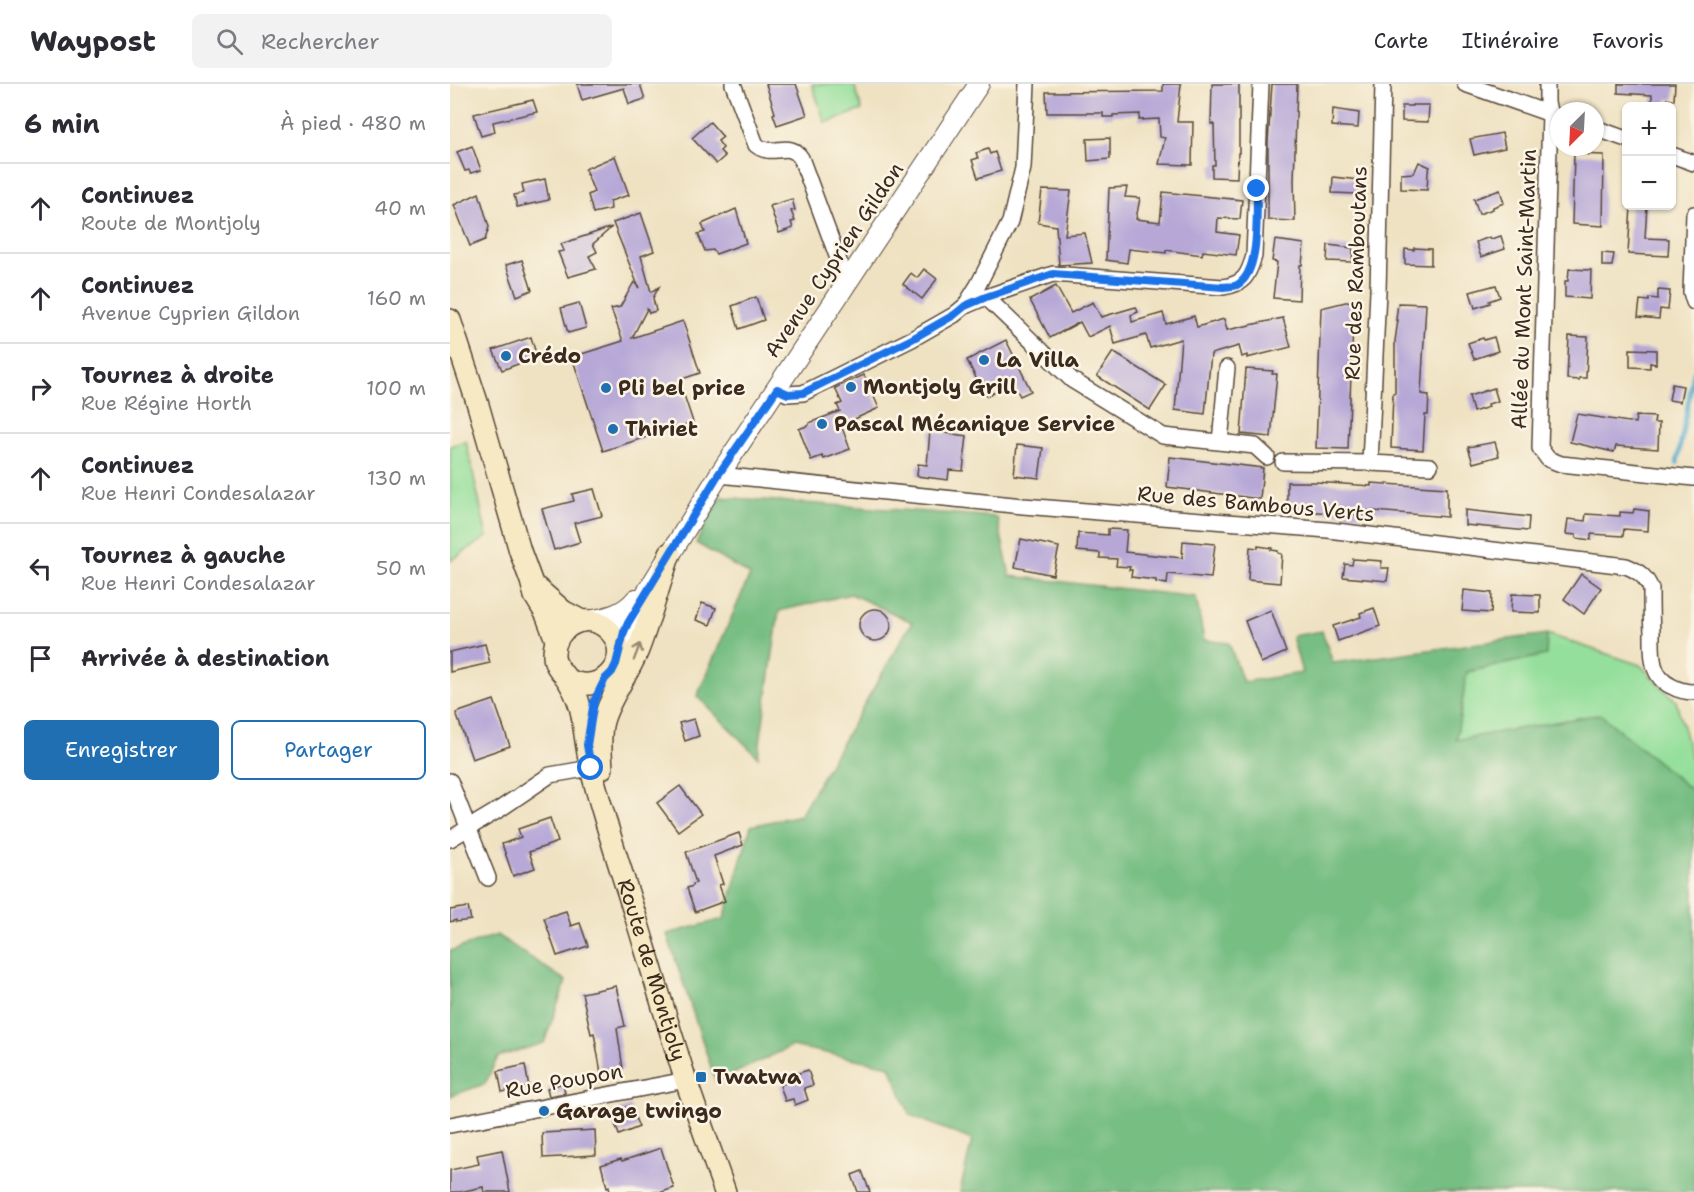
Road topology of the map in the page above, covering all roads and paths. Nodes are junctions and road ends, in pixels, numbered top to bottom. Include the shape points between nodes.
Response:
1 (733, 84) edge
2 (979, 84) edge
3 (1027, 84) edge
4 (1261, 84) edge
5 (1383, 84) edge
6 (1465, 84) edge
7 (1548, 84) edge
8 (1550, 108) edge
9 (1550, 114) edge
10 (1604, 131) edge
11 (1622, 138) edge
12 (1552, 156) edge
13 (1674, 156) edge
14 (1694, 162) edge
15 (1694, 214) edge
16 (847, 283) junction
17 (986, 297) junction
18 (1694, 302) edge
19 (965, 306) junction
20 (450, 320) edge
21 (1227, 368) dead end
22 (777, 389) junction
23 (1220, 442) junction
24 (1267, 457) dead end
25 (1283, 462) dead end
26 (1370, 463) junction
27 (1430, 466) dead end
28 (718, 475) junction
29 (1694, 478) edge
30 (670, 553) junction
31 (531, 581) junction
32 (585, 621) junction
33 (556, 640) junction
34 (618, 655) junction
35 (567, 679) junction
36 (605, 679) junction
37 (1694, 692) edge
38 (587, 745) junction
39 (591, 768) junction
40 (450, 781) edge
41 (468, 828) junction
42 (450, 839) edge
43 (620, 868) junction
44 (488, 878) dead end
45 (686, 1080) junction
46 (450, 1125) edge
47 (725, 1192) edge

1 - 16 street via 756,145 768,151 791,148 801,158
2 - 16 street, Avenue Cyprien Gildon
3 - 19 street via 1023,168 1010,222
4 - 17 street via 1254,256 1250,272 1237,285 1053,274
5 - 26 street, Rue des Ramboutans
6 - 9 street
7 - 8 street
10 - 11 street
12 - 29 street, Allée du Mont Saint-Martin via 1540,448 1548,459 1561,464
13 - 14 street
15 - 18 street
16 - 22 street, Avenue Cyprien Gildon
17 - 19 street
17 - 23 street via 1072,380 1163,436
19 - 22 street via 912,339 803,393 788,394
20 - 31 main road
21 - 23 street
22 - 28 street, Avenue Cyprien Gildon
23 - 24 street via 1254,446
25 - 26 street
26 - 27 street
28 - 30 street, Avenue Cyprien Gildon
28 - 37 street, Rue des Bambous Verts via 1023,506 1328,530 1626,566 1640,573 1651,589 1652,660 1657,675 1673,687
30 - 32 street, Avenue Cyprien Gildon via 625,610
30 - 34 street, Avenue Cyprien Gildon via 628,623
43 -> 30 main road via 620,844 602,768 603,723 638,649
31 - 32 main road via 555,604
31 - 33 main road
32 - 33 main road via 571,624
32 - 34 main road via 604,626 610,632
33 - 35 main road via 555,662
34 - 36 main road
35 - 36 main road via 582,685
35 - 38 main road, Route de Montjoly via 577,699
36 - 38 main road, Route de Montjoly via 594,701
38 - 39 main road, Route de Montjoly
39 - 41 street via 550,775
39 - 43 main road, Route de Montjoly
40 - 41 street
41 - 42 street
41 - 44 street
43 - 45 main road, Route de Montjoly
45 - 46 street, Rue Poupon
45 - 47 main road, Route de Montjoly

